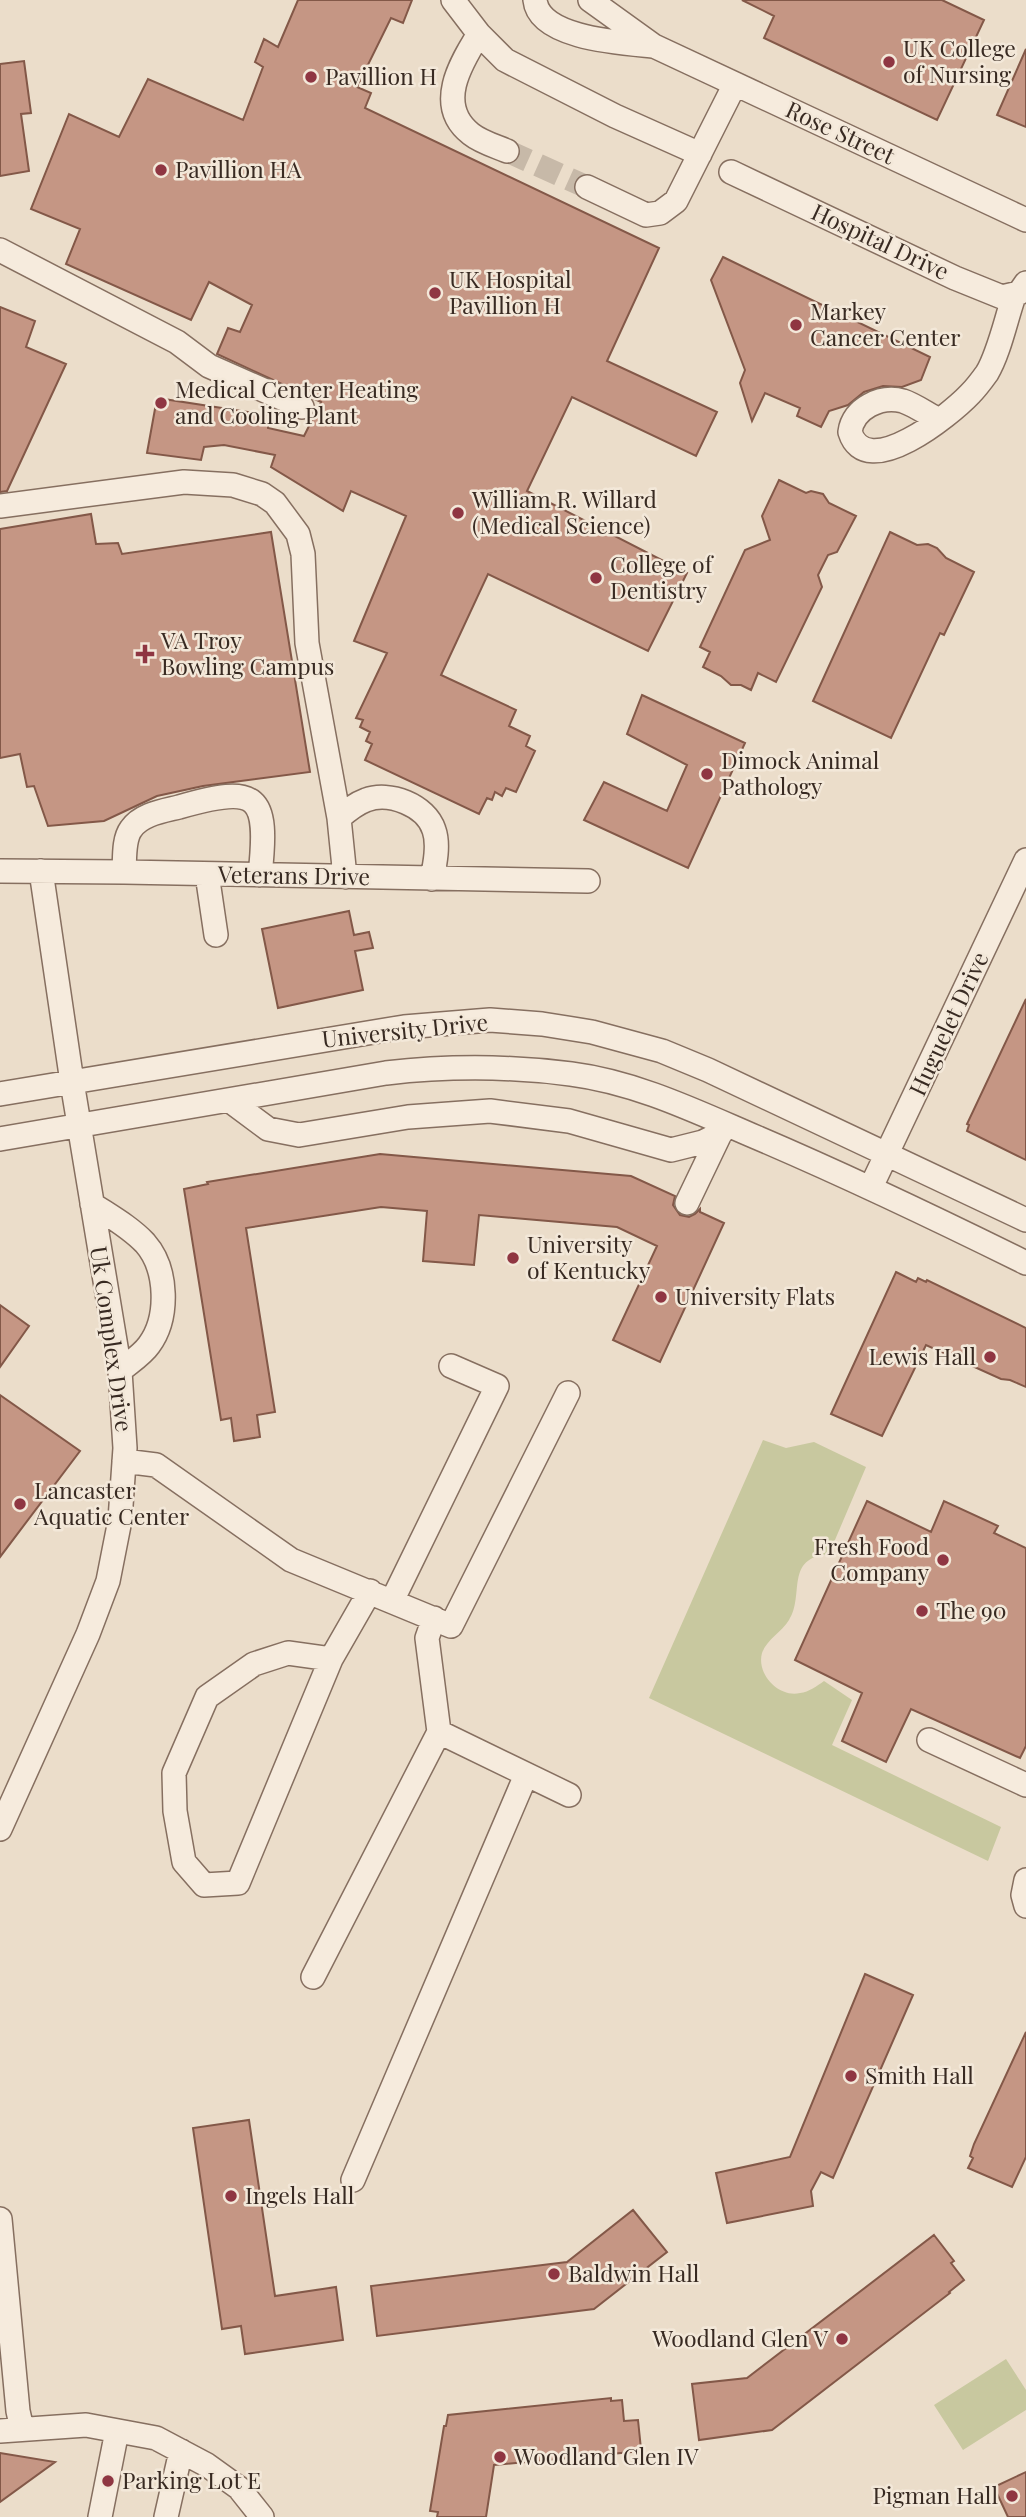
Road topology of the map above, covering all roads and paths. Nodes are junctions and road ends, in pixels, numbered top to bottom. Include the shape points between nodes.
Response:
1 (453, 0) edge
2 (535, 0) edge
3 (590, 0) edge
4 (479, 34) junction
5 (654, 46) junction
6 (735, 84) junction
7 (507, 151) tunnel mouth
8 (700, 154) junction
9 (732, 172) dead end
10 (587, 187) tunnel mouth
11 (1026, 220) edge
12 (0, 250) edge
13 (1020, 289) edge
14 (302, 407) dead end
15 (939, 420) dead end
16 (0, 506) edge
17 (339, 818) junction
18 (1026, 860) edge
19 (0, 872) edge
20 (41, 872) junction
21 (124, 872) junction
22 (206, 874) junction
23 (260, 875) junction
24 (345, 877) junction
25 (432, 879) junction
26 (588, 881) dead end
27 (216, 935) dead end
28 (72, 1082) junction
29 (0, 1094) edge
30 (229, 1100) junction
31 (79, 1126) junction
32 (723, 1128) junction
33 (0, 1139) edge
34 (887, 1155) junction
35 (871, 1187) junction
36 (687, 1203) dead end
37 (92, 1204) junction
38 (1026, 1220) edge
39 (1026, 1263) edge
40 (451, 1366) dead end
41 (120, 1371) junction
42 (568, 1393) dead end
43 (124, 1461) junction
44 (370, 1591) junction
45 (392, 1601) junction
46 (434, 1619) junction
47 (331, 1659) junction
48 (439, 1732) junction
49 (929, 1740) dead end
50 (526, 1775) junction
51 (1026, 1785) edge
52 (569, 1795) dead end
53 (0, 1829) edge
54 (1026, 1880) edge
55 (1026, 1906) edge
56 (313, 1977) dead end
57 (353, 2180) dead end
58 (0, 2219) edge
59 (11, 2430) edge
60 (117, 2431) junction
61 (181, 2451) junction
62 (100, 2517) edge
63 (166, 2517) edge
64 (262, 2517) edge

1 - 4 street
2 - 5 street via 543,18 558,27 598,40
3 - 5 street
4 - 7 street via 454,80 454,108 473,136
4 - 8 street via 505,60
5 - 6 street, Rose Street
6 - 8 street
6 - 11 street, Rose Street
8 - 10 street via 676,201 660,213 646,215
9 - 13 street, Hospital Drive via 955,278 1002,297
12 - 14 street via 177,342 209,366
13 - 15 street via 988,370 972,394
16 - 17 street via 184,482 249,489 275,503 298,534 303,554 307,643
17 - 24 street
17 - 25 street via 374,797 416,808 435,830
18 - 34 street, Huguelet Drive
19 - 20 street, Veterans Drive
20 - 21 street, Veterans Drive
20 - 28 street, Uk Complex Drive
21 - 22 street, Veterans Drive
21 - 23 street via 127,839 136,823 159,812 234,794 253,802 260,816 264,834
22 - 23 street, Veterans Drive
22 - 27 street
23 - 24 street, Veterans Drive
24 - 25 street, Veterans Drive
25 - 26 street, Veterans Drive
28 - 29 street, University Drive
28 - 31 street, Uk Complex Drive
28 - 34 street, University Drive via 404,1027 490,1020 538,1024 592,1032 662,1051
30 - 31 street, University Drive
30 - 32 street, University Drive via 386,1073 483,1068 572,1074 652,1093
30 - 32 street via 268,1129 299,1135 419,1116 490,1111 569,1121 671,1150 703,1142
31 - 33 street, University Drive
31 - 37 street, Uk Complex Drive
32 - 35 street, University Drive
32 - 36 street
34 - 35 street, Huguelet Drive
34 - 38 street, University Drive
35 - 39 street, University Drive
37 - 41 street, Uk Complex Drive
37 - 41 street via 147,1245 161,1274 163,1305 157,1330 148,1347
40 - 45 street via 497,1386
41 - 43 street, Uk Complex Drive
42 - 46 street via 451,1626
43 - 44 street via 156,1465 291,1560
43 - 53 street, Uk Complex Drive via 120,1520 107,1581 83,1646
44 - 45 street
44 - 47 street
45 - 46 street
46 - 48 street via 427,1638
47 - 47 street via 288,1653 254,1664 207,1696 174,1773 184,1862 204,1885 238,1884
48 - 50 street
48 - 56 street
49 - 51 street
50 - 52 street
50 - 57 street
54 - 55 street
58 - 59 street via 18,2411
59 - 60 street via 86,2425
60 - 61 street via 156,2438
60 - 62 street
61 - 63 street
61 - 64 street via 239,2488

